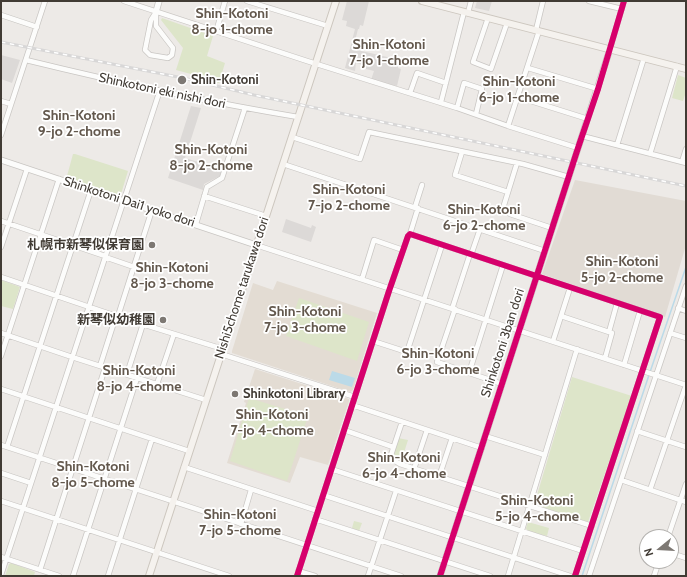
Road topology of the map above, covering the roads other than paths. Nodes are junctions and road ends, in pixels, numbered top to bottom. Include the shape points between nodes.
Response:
1 (45, 1) edge
2 (124, 1) edge
3 (159, 1) edge
4 (225, 1) edge
5 (247, 1) edge
6 (336, 1) edge
7 (422, 1) edge
8 (471, 1) edge
9 (543, 1) edge
10 (589, 1) edge
11 (624, 1) edge
12 (622, 9) junction
13 (156, 12) junction
14 (466, 12) junction
15 (1, 14) edge
16 (488, 18) junction
17 (507, 23) junction
18 (328, 26) junction
19 (37, 27) junction
20 (160, 31) junction
21 (537, 31) junction
22 (216, 32) junction
23 (147, 35) junction
24 (610, 49) junction
25 (644, 58) junction
26 (26, 60) junction
27 (315, 64) junction
28 (677, 66) junction
29 (528, 68) junction
30 (686, 69) edge
31 (446, 83) junction
32 (598, 89) junction
33 (160, 90) junction
34 (410, 93) junction
35 (518, 97) junction
36 (1, 101) edge
37 (441, 102) junction
38 (11, 104) junction
39 (245, 108) junction
40 (457, 108) junction
41 (476, 114) junction
42 (298, 117) junction
43 (588, 119) junction
44 (508, 126) junction
45 (2, 130) edge
46 (1, 136) edge
47 (582, 136) junction
48 (292, 137) junction
49 (617, 145) junction
50 (578, 148) junction
51 (686, 149) edge
52 (462, 152) junction
53 (650, 154) junction
54 (1, 160) edge
55 (684, 162) edge
56 (517, 163) junction
57 (283, 164) junction
58 (27, 169) junction
59 (569, 177) junction
60 (59, 179) junction
61 (422, 185) dead end
62 (91, 190) junction
63 (508, 192) junction
64 (204, 196) junction
65 (123, 200) junction
66 (504, 205) dead end
67 (416, 208) junction
68 (152, 210) junction
69 (510, 214) dead end
70 (266, 216) junction
71 (1, 221) edge
72 (8, 223) junction
73 (196, 224) junction
74 (552, 228) junction
75 (480, 229) junction
76 (41, 234) junction
77 (410, 234) junction
78 (72, 245) junction
79 (256, 245) junction
80 (442, 245) junction
81 (1, 247) edge
82 (403, 250) junction
83 (545, 251) junction
84 (471, 255) junction
85 (105, 257) junction
86 (503, 265) junction
87 (134, 266) junction
88 (536, 276) junction
89 (1, 277) edge
90 (362, 279) junction
91 (24, 285) junction
92 (686, 286) edge
93 (390, 288) junction
94 (570, 288) junction
95 (56, 295) junction
96 (424, 299) junction
97 (617, 303) junction
98 (89, 307) junction
99 (678, 308) junction
100 (454, 309) junction
101 (640, 311) junction
102 (686, 311) edge
103 (117, 316) junction
104 (561, 316) junction
105 (486, 319) junction
106 (143, 324) junction
107 (519, 330) junction
108 (609, 332) junction
109 (1, 333) edge
110 (670, 333) junction
111 (174, 334) junction
112 (8, 335) junction
113 (686, 338) edge
114 (373, 341) junction
115 (552, 341) junction
116 (40, 346) junction
117 (577, 349) junction
118 (222, 351) junction
119 (1, 356) edge
120 (72, 357) junction
121 (604, 358) junction
122 (624, 365) junction
123 (100, 366) junction
124 (105, 368) junction
125 (644, 371) junction
126 (469, 373) junction
127 (127, 374) junction
128 (654, 375) junction
129 (137, 378) junction
130 (158, 384) junction
131 (502, 384) junction
132 (686, 385) edge
133 (1, 389) edge
134 (23, 396) junction
135 (355, 397) junction
136 (206, 400) junction
137 (352, 405) junction
138 (56, 407) junction
139 (89, 418) junction
140 (402, 422) junction
141 (121, 428) junction
142 (344, 430) junction
143 (427, 430) junction
144 (637, 431) junction
145 (485, 436) junction
146 (152, 438) junction
147 (452, 438) junction
148 (667, 440) junction
149 (1, 445) edge
150 (7, 447) junction
151 (393, 447) junction
152 (686, 447) edge
153 (482, 448) junction
154 (189, 451) junction
155 (545, 456) junction
156 (39, 458) junction
157 (184, 467) junction
158 (73, 468) junction
159 (414, 468) junction
160 (331, 469) junction
161 (1, 473) edge
162 (439, 477) junction
163 (105, 479) junction
164 (621, 480) junction
165 (31, 483) junction
166 (686, 484) edge
167 (469, 486) junction
168 (137, 489) junction
169 (251, 490) junction
170 (650, 490) junction
171 (396, 491) junction
172 (323, 495) junction
173 (1, 500) edge
174 (680, 500) junction
175 (173, 502) junction
176 (686, 502) edge
177 (530, 506) junction
178 (23, 508) junction
179 (318, 511) junction
180 (461, 512) junction
181 (388, 516) junction
182 (56, 519) junction
183 (315, 520) junction
184 (240, 524) junction
185 (592, 526) junction
186 (88, 529) junction
187 (671, 529) edge
188 (522, 532) junction
189 (453, 537) junction
190 (120, 540) junction
191 (380, 540) junction
192 (306, 545) junction
193 (584, 551) junction
194 (156, 552) junction
195 (1, 557) edge
196 (514, 557) junction
197 (6, 558) junction
198 (445, 561) junction
199 (371, 566) junction
200 (40, 570) junction
201 (298, 571) junction
202 (1, 575) edge
203 (59, 576) edge
204 (74, 576) edge
205 (108, 576) edge
206 (149, 576) edge
207 (226, 576) edge
208 (297, 576) edge
209 (315, 576) edge
210 (368, 576) edge
211 (401, 576) edge
212 (440, 576) edge
213 (490, 576) edge
214 (508, 576) edge
215 (570, 576) edge
216 (575, 576) edge
217 (589, 576) edge

1 - 19 street
2 - 13 street
3 - 13 street
4 - 22 street
5 - 18 street
6 - 18 main road, Nishi5chome tarukawa dori
7 - 14 main road
8 - 14 street
9 - 21 street
10 - 12 street
11 - 12 street
12 - 24 street
13 - 20 street via 155,23
13 - 22 street
13 - 23 street
14 - 16 main road
14 - 31 street
15 - 19 street
16 - 17 main road
16 - 17 street via 473,62 491,69
17 - 21 main road
18 - 27 main road, Nishi5chome tarukawa dori
19 - 26 street
20 - 23 street via 155,30
20 - 23 street via 174,48 168,58 146,52
21 - 24 main road
21 - 29 street
22 - 27 street
24 - 25 main road
24 - 32 street, Shinkotoni 3ban dori
25 - 28 main road
25 - 49 street
26 - 33 street, Shinkotoni eki nishi dori
26 - 38 street
27 - 34 street
27 - 42 main road, Nishi5chome tarukawa dori
28 - 30 main road
28 - 53 street
29 - 32 street
29 - 35 street
31 - 34 street via 417,73
31 - 37 street
32 - 43 street, Shinkotoni 3ban dori
33 - 39 street, Shinkotoni eki nishi dori
33 - 65 street
34 - 37 street
35 - 43 street
35 - 44 street
36 - 38 street
37 - 40 street
38 - 45 street
39 - 42 street, Shinkotoni eki nishi dori
39 - 64 street via 222,178 207,187
40 - 41 street
40 - 41 street via 464,83 482,89
41 - 44 street
42 - 48 main road, Nishi5chome tarukawa dori
43 - 47 street, Shinkotoni 3ban dori
44 - 50 street
45 - 46 street
47 - 49 street
47 - 50 street, Shinkotoni 3ban dori
48 - 52 street via 360,159 369,132
48 - 57 main road, Nishi5chome tarukawa dori
49 - 53 street
50 - 59 street, Shinkotoni 3ban dori
51 - 55 street
52 - 56 street
52 - 63 street via 455,175
53 - 55 street
54 - 58 street, Shinkotoni Dai1 yoko dori
56 - 59 street
56 - 63 street
57 - 67 street
57 - 70 main road, Nishi5chome tarukawa dori
58 - 60 street, Shinkotoni Dai1 yoko dori
58 - 72 street
59 - 74 street, Shinkotoni 3ban dori
60 - 62 street, Shinkotoni Dai1 yoko dori
60 - 76 street
61 - 67 street
62 - 65 street, Shinkotoni Dai1 yoko dori
62 - 78 street
63 - 66 street
64 - 70 street
64 - 73 street
65 - 68 street, Shinkotoni Dai1 yoko dori
65 - 85 street
67 - 75 street
67 - 77 street
68 - 73 street, Shinkotoni Dai1 yoko dori
68 - 87 street
69 - 74 street
70 - 79 main road, Nishi5chome tarukawa dori
71 - 72 street
72 - 76 street
72 - 81 street
73 - 79 street, Shinkotoni Dai1 yoko dori
74 - 83 street, Shinkotoni 3ban dori
75 - 83 street
75 - 84 street
76 - 78 street
76 - 91 street
77 - 80 street
77 - 82 street
78 - 85 street
78 - 95 street
79 - 90 street
79 - 118 main road, Nishi5chome tarukawa dori
80 - 84 street
80 - 96 street
82 - 90 street via 374,240
82 - 93 street
83 - 88 street, Shinkotoni 3ban dori
84 - 86 street
84 - 100 street
85 - 87 street
85 - 98 street
86 - 88 street
86 - 105 street
87 - 103 street
88 - 94 street
88 - 107 street, Shinkotoni 3ban dori
89 - 91 street
90 - 93 street
91 - 95 street
91 - 112 street
92 - 99 street
93 - 96 street
93 - 114 street
94 - 97 street
94 - 104 street
95 - 98 street
95 - 116 street
96 - 100 street
96 - 114 street via 407,352
97 - 101 street
97 - 108 street
98 - 103 street
98 - 120 street
99 - 102 street
99 - 110 street
100 - 105 street
100 - 126 street via 437,362
101 - 122 street
101 - 125 street via 660,317
103 - 106 street
103 - 123 street
104 - 108 street
104 - 115 street
105 - 107 street
105 - 126 street
106 - 111 street
106 - 127 street
107 - 115 street
107 - 131 street, Shinkotoni 3ban dori
108 - 121 street via 612,333
109 - 112 street
110 - 113 street
110 - 128 street
111 - 118 street
111 - 130 street
112 - 116 street
112 - 119 street
114 - 135 street
115 - 117 street
116 - 120 street
116 - 134 street
117 - 121 street
117 - 155 street
118 - 135 street
118 - 136 main road, Nishi5chome tarukawa dori
120 - 123 street
120 - 138 street
121 - 122 street
122 - 125 street
123 - 124 street
124 - 127 street
124 - 139 street
125 - 128 street
125 - 185 street
126 - 131 street
127 - 129 street
128 - 132 street
128 - 144 street
129 - 130 street
129 - 141 street
130 - 136 street
131 - 145 street, Shinkotoni 3ban dori
132 - 148 street
133 - 134 street
134 - 138 street
134 - 150 street
135 - 137 street
136 - 154 main road, Nishi5chome tarukawa dori
137 - 140 street
137 - 142 street
138 - 139 street
138 - 156 street
139 - 141 street
139 - 158 street
140 - 143 street
140 - 151 street
141 - 146 street
141 - 163 street
142 - 151 street
142 - 160 street
143 - 147 street
143 - 159 street
144 - 148 street
144 - 164 street
145 - 153 street, Shinkotoni 3ban dori
145 - 155 street
146 - 154 street
146 - 168 street
147 - 153 street
147 - 162 street
148 - 152 street
148 - 170 street
149 - 150 street
150 - 156 street
151 - 159 street via 390,458
153 - 167 street, Shinkotoni 3ban dori
154 - 157 main road, Nishi5chome tarukawa dori
155 - 177 street
156 - 158 street
156 - 165 street
157 - 169 street
157 - 175 main road, Nishi5chome tarukawa dori
158 - 163 street
158 - 182 street
159 - 162 street
160 - 171 street
160 - 172 street
161 - 165 street
162 - 167 street
163 - 168 street
163 - 186 street
164 - 170 street
164 - 217 street
165 - 178 street
166 - 174 street
167 - 177 street
167 - 180 street, Shinkotoni 3ban dori
168 - 175 street
168 - 190 street
169 - 179 street
169 - 184 street
170 - 174 street
171 - 180 street
171 - 181 street
172 - 179 street
172 - 181 street
173 - 178 street
174 - 176 street
174 - 187 street
175 - 184 street
175 - 194 main road, Nishi5chome tarukawa dori
177 - 185 street
177 - 188 street
178 - 182 street
178 - 197 street
179 - 183 street
180 - 188 street
180 - 189 street, Shinkotoni 3ban dori
181 - 189 street
181 - 191 street
182 - 186 street
182 - 200 street
183 - 191 street
183 - 192 street
184 - 192 street
185 - 193 street
186 - 190 street
186 - 204 street
188 - 193 street
188 - 196 street
189 - 196 street
189 - 198 street, Shinkotoni 3ban dori
190 - 194 street
190 - 205 street
191 - 198 street
191 - 199 street
192 - 199 street
192 - 201 street
193 - 216 street
194 - 206 main road, Nishi5chome tarukawa dori
194 - 207 street
195 - 197 street
196 - 214 street
196 - 215 street
197 - 200 street
197 - 202 street
198 - 212 street, Shinkotoni 3ban dori
198 - 213 street
199 - 210 street
199 - 211 street
200 - 203 street
201 - 208 street
201 - 209 street

